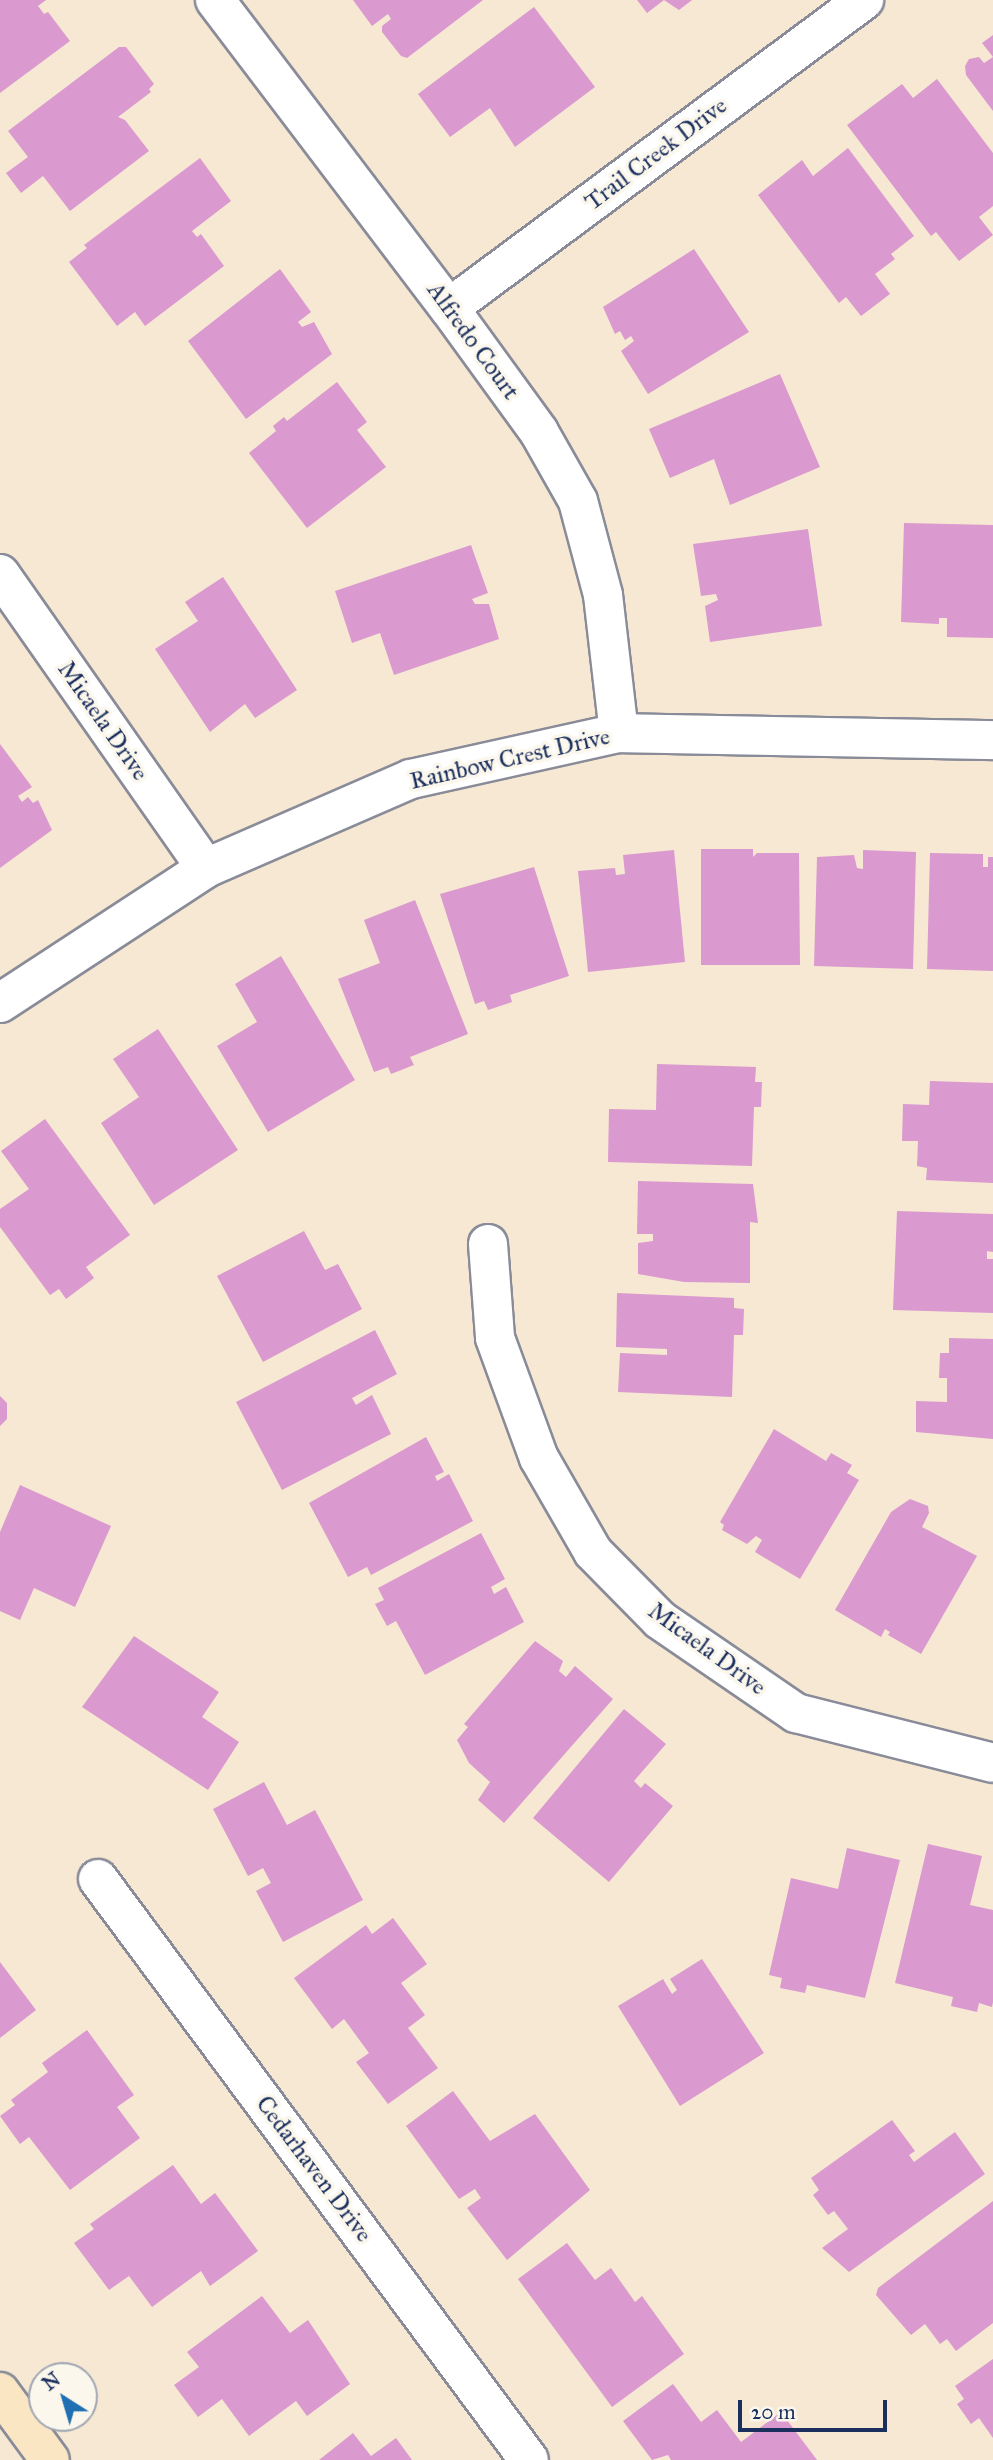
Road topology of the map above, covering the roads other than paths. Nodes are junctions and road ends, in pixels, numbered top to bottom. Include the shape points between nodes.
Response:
1 (215, 0) edge
2 (864, 0) edge
3 (449, 308) junction
4 (0, 574) edge
5 (619, 733) junction
6 (993, 740) edge
7 (206, 868) junction
8 (0, 1003) edge
9 (488, 1244) dead end
10 (993, 1763) edge
11 (98, 1879) dead end
12 (0, 2392) edge
13 (50, 2460) edge
14 (529, 2460) edge

1 - 3 street, Alfredo Court
2 - 3 street, Trail Creek Drive
3 - 5 street, Alfredo Court via 539,432 578,501 603,595
4 - 7 street, Micaela Drive
5 - 6 street, Rainbow Crest Drive
5 - 7 street, Rainbow Crest Drive via 411,779
7 - 8 street, Rainbow Crest Drive
9 - 10 street, Micaela Drive via 495,1338 539,1458 593,1552 660,1620 796,1713
11 - 14 street, Cedarhaven Drive
12 - 13 street

